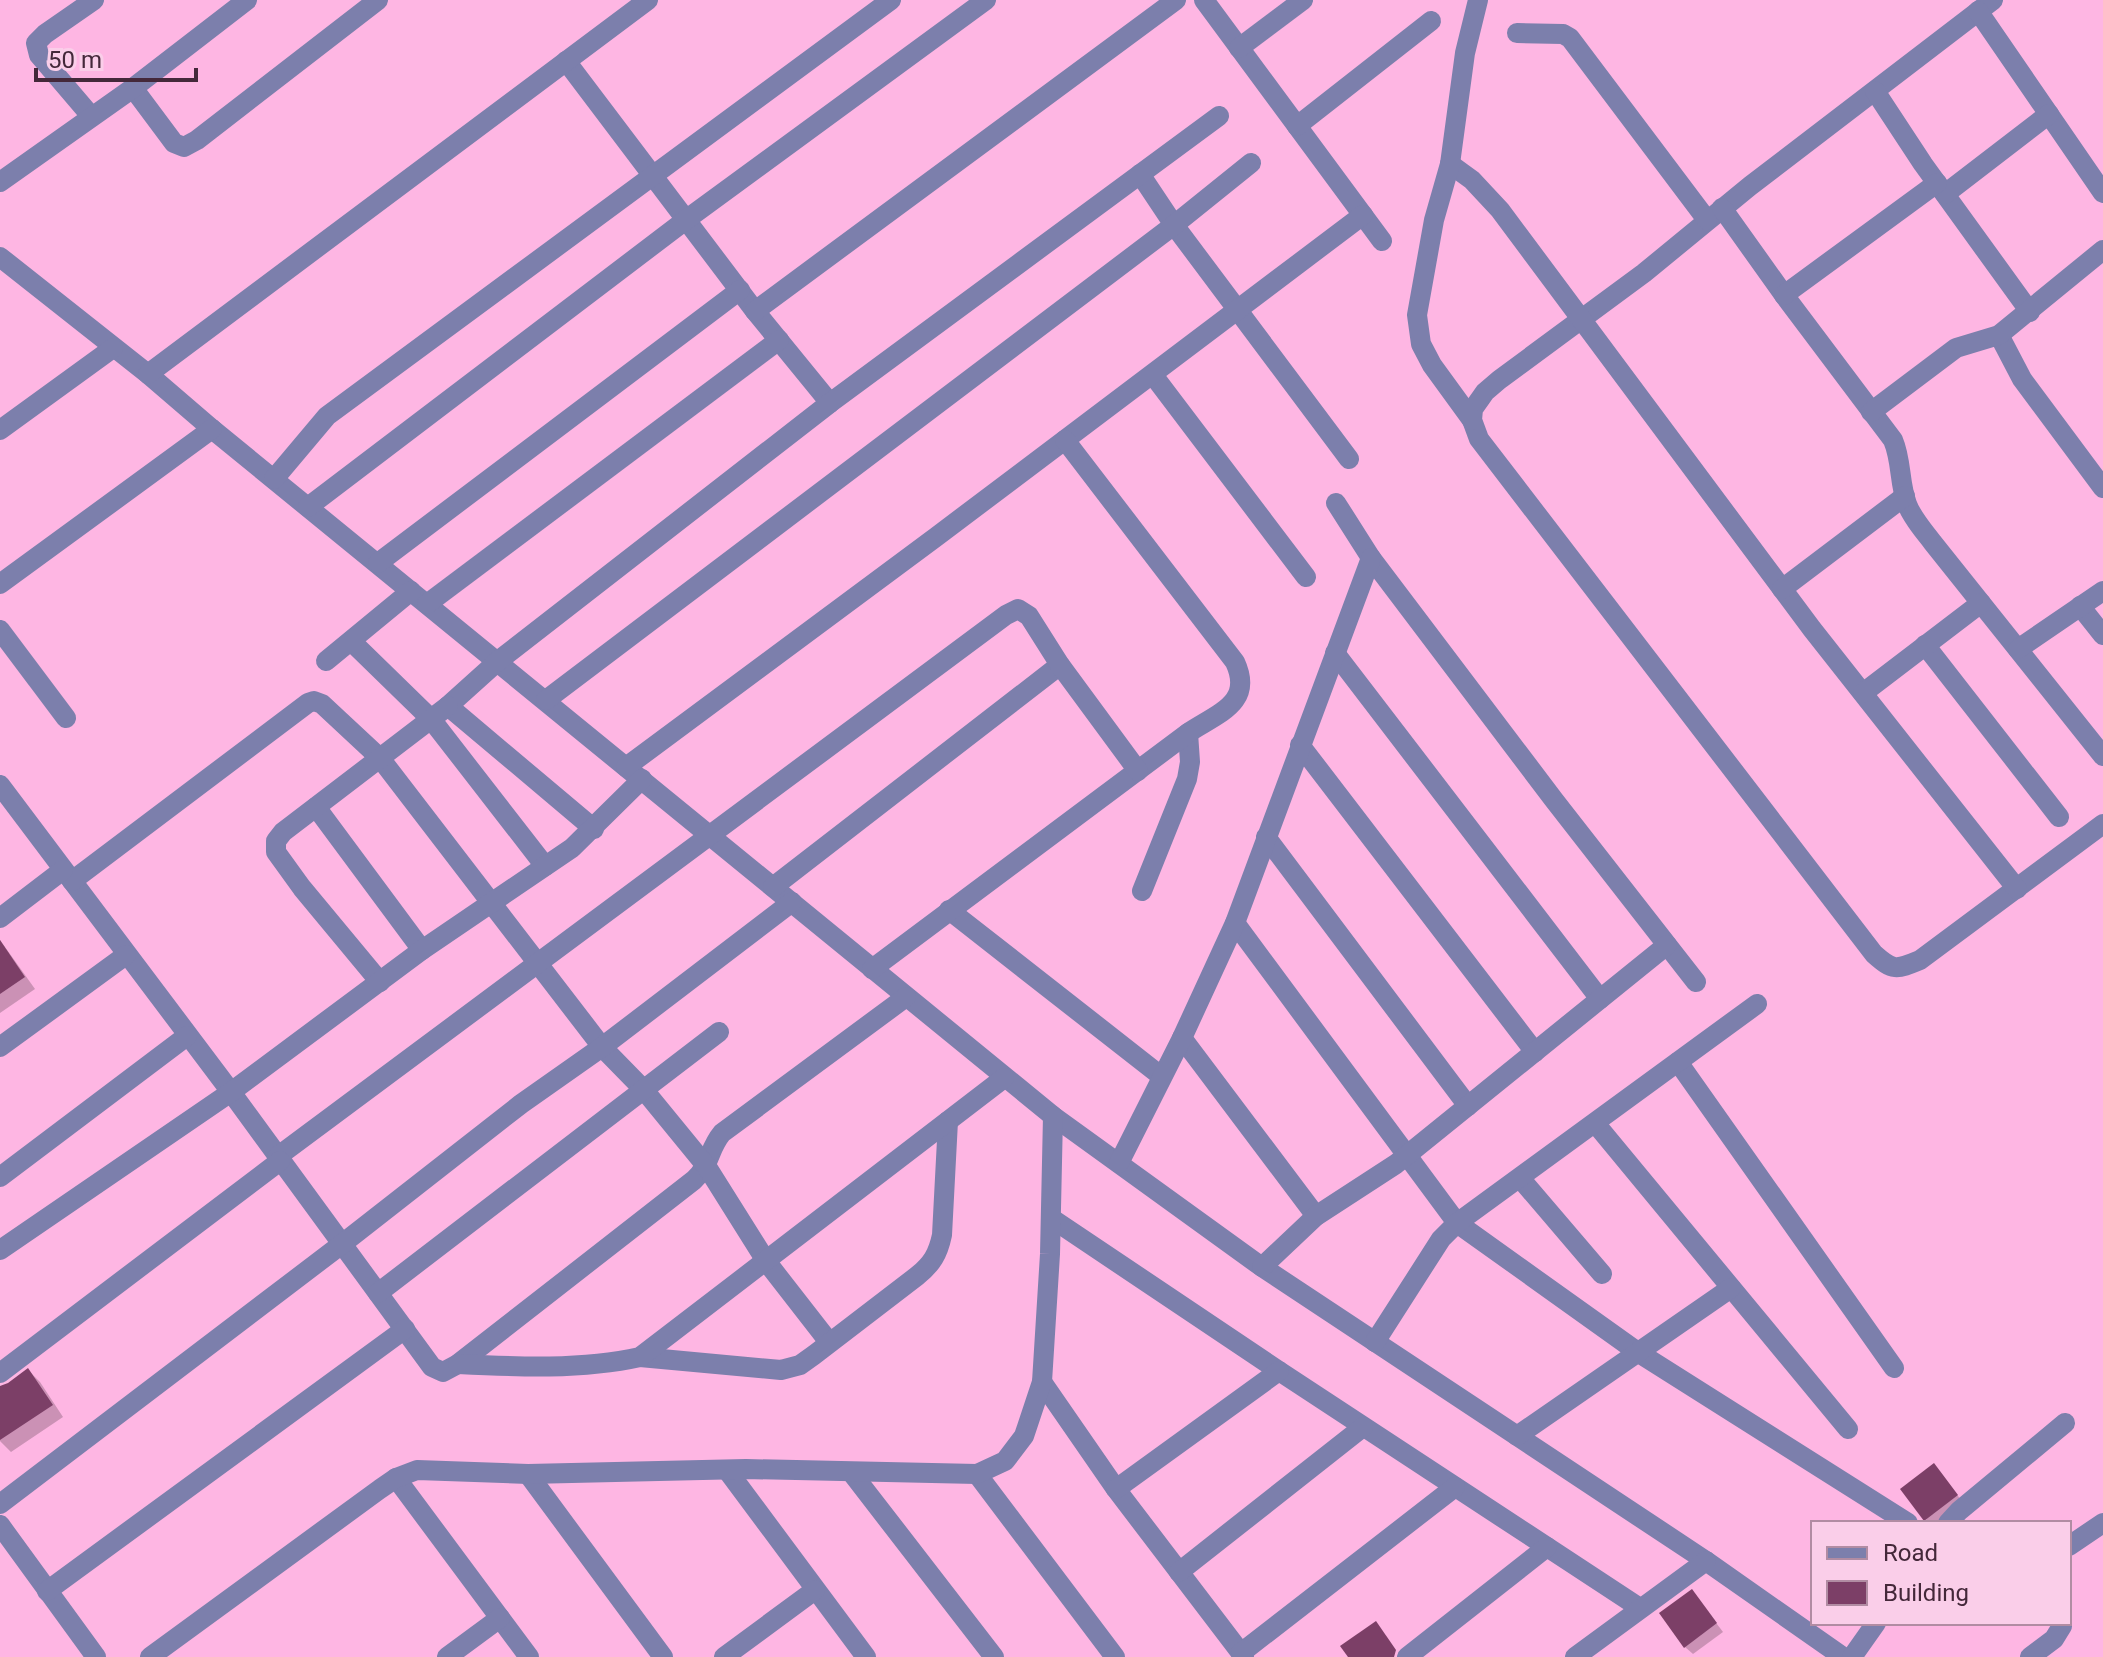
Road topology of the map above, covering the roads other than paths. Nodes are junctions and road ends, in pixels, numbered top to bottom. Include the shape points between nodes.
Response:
1 (94, 0) edge
2 (247, 0) edge
3 (378, 0) edge
4 (648, 0) edge
5 (891, 0) edge
6 (986, 0) edge
7 (1176, 0) edge
8 (1204, 0) edge
9 (1303, 0) edge
10 (1478, 0) edge
11 (1986, 5) edge
12 (1431, 21) dead end
13 (1517, 33) dead end
14 (1239, 48) junction
15 (566, 61) junction
16 (133, 88) junction
17 (1875, 91) junction
18 (2049, 114) junction
19 (91, 116) junction
20 (1219, 116) dead end
21 (1297, 126) junction
22 (1251, 163) dead end
23 (1450, 164) junction
24 (1140, 174) junction
25 (654, 175) junction
26 (0, 182) edge
27 (1941, 189) junction
28 (2103, 193) edge
29 (1715, 214) junction
30 (1363, 215) junction
31 (687, 219) junction
32 (1174, 225) junction
33 (1382, 241) dead end
34 (2103, 250) edge
35 (0, 257) edge
36 (740, 290) junction
37 (1784, 295) junction
38 (1237, 310) junction
39 (755, 311) junction
40 (2030, 312) junction
41 (1580, 318) junction
42 (1999, 335) junction
43 (779, 340) junction
44 (113, 348) junction
45 (148, 374) junction
46 (1153, 375) junction
47 (830, 403) junction
48 (1871, 412) junction
49 (1472, 420) junction
50 (212, 429) junction
51 (0, 430) edge
52 (1065, 440) junction
53 (1349, 459) dead end
54 (274, 479) junction
55 (2103, 488) edge
56 (1905, 496) junction
57 (1336, 503) dead end
58 (308, 507) junction
59 (1371, 558) junction
60 (378, 563) junction
61 (1306, 577) dead end
62 (0, 584) edge
63 (1782, 589) junction
64 (2103, 591) edge
65 (419, 597) junction
66 (1981, 603) junction
67 (2080, 606) junction
68 (0, 630) edge
69 (2103, 635) edge
70 (351, 641) junction
71 (1925, 645) junction
72 (2018, 649) junction
73 (1335, 653) junction
74 (326, 661) dead end
75 (498, 661) junction
76 (1060, 665) junction
77 (1863, 693) junction
78 (546, 700) junction
79 (448, 706) junction
80 (66, 718) dead end
81 (431, 719) junction
82 (1188, 733) junction
83 (1300, 745) junction
84 (2103, 756) edge
85 (380, 758) junction
86 (1138, 771) junction
87 (634, 773) junction
88 (0, 786) edge
89 (316, 807) junction
90 (2059, 817) dead end
91 (2103, 824) edge
92 (594, 829) junction
93 (710, 835) junction
94 (1266, 837) junction
95 (545, 866) junction
96 (68, 876) junction
97 (773, 887) junction
98 (2017, 889) junction
99 (1142, 891) dead end
100 (792, 902) junction
101 (492, 903) junction
102 (949, 910) junction
103 (0, 918) edge
104 (1235, 923) junction
105 (1667, 945) junction
106 (422, 950) junction
107 (126, 955) junction
108 (537, 962) junction
109 (872, 969) junction
110 (380, 982) junction
111 (1696, 982) dead end
112 (906, 997) junction
113 (1600, 999) junction
114 (1757, 1004) dead end
115 (719, 1032) dead end
116 (187, 1036) junction
117 (1182, 1038) junction
118 (0, 1047) edge
119 (602, 1047) junction
120 (1535, 1052) junction
121 (1678, 1062) junction
122 (1161, 1076) junction
123 (1004, 1078) junction
124 (644, 1090) junction
125 (231, 1092) junction
126 (1468, 1106) junction
127 (1053, 1116) junction
128 (948, 1121) junction
129 (1595, 1123) junction
130 (1405, 1154) junction
131 (278, 1159) junction
132 (1119, 1163) junction
133 (707, 1167) junction
134 (0, 1177) edge
135 (1520, 1178) junction
136 (1316, 1216) junction
137 (1051, 1218) junction
138 (1457, 1223) junction
139 (342, 1244) junction
140 (0, 1250) edge
141 (766, 1261) junction
142 (1262, 1267) junction
143 (1602, 1274) dead end
144 (1731, 1288) junction
145 (378, 1293) junction
146 (405, 1329) junction
147 (829, 1342) junction
148 (1375, 1342) junction
149 (1639, 1353) junction
150 (640, 1357) junction
151 (458, 1364) junction
152 (1894, 1368) dead end
153 (1279, 1371) junction
154 (0, 1373) edge
155 (1042, 1382) junction
156 (2065, 1423) dead end
157 (1363, 1427) junction
158 (1848, 1429) dead end
159 (1517, 1436) junction
160 (727, 1470) junction
161 (851, 1472) junction
162 (528, 1474) junction
163 (977, 1474) junction
164 (396, 1478) junction
165 (1455, 1487) junction
166 (1116, 1489) junction
167 (0, 1504) edge
168 (1905, 1521) edge
169 (1950, 1521) edge
170 (2103, 1523) edge
171 (0, 1525) edge
172 (2071, 1545) edge
173 (1547, 1547) junction
174 (1706, 1561) junction
175 (1179, 1572) junction
176 (815, 1590) junction
177 (47, 1591) junction
178 (1640, 1608) junction
179 (500, 1618) junction
180 (1875, 1625) edge
181 (2062, 1625) edge
182 (1242, 1655) edge
183 (96, 1657) edge
184 (150, 1657) edge
185 (447, 1657) edge
186 (529, 1657) edge
187 (663, 1657) edge
188 (724, 1657) edge
189 (866, 1657) edge
190 (994, 1657) edge
191 (1115, 1657) edge
192 (1407, 1657) edge
193 (1575, 1657) edge
194 (1843, 1657) edge
195 (1852, 1657) edge
196 (2030, 1657) edge

1 - 19 street via 36,43 39,55
2 - 16 street
3 - 16 street via 184,147 174,143
4 - 15 street
5 - 25 street
6 - 31 street
7 - 39 street
8 - 14 street
9 - 14 street
10 - 23 street
11 - 17 street
11 - 18 street
12 - 21 street
13 - 29 street via 1570,38
14 - 21 street
15 - 25 street
15 - 45 street
16 - 19 street
17 - 27 street
17 - 29 street
18 - 27 street
18 - 28 street
19 - 26 street
20 - 24 street
21 - 30 street
22 - 32 street
23 - 41 street via 1484,191
23 - 49 street via 1417,315 1421,344 1432,365
24 - 32 street
24 - 47 street
25 - 31 street
25 - 54 street via 327,416
27 - 37 street
27 - 40 street
29 - 37 street
29 - 41 street
30 - 33 street
30 - 38 street
31 - 36 street
31 - 58 street
32 - 38 street
32 - 78 street
34 - 40 street
35 - 44 street
36 - 39 street
36 - 60 street
37 - 48 street
38 - 46 street
38 - 53 street
39 - 43 street
40 - 42 street
41 - 49 street via 1485,392
41 - 63 street
42 - 48 street via 1956,348
42 - 55 street via 2022,379
43 - 47 street
43 - 65 street
44 - 45 street
44 - 51 street
45 - 50 street
46 - 52 street
46 - 61 street
47 - 75 street
48 - 56 street via 1900,457
49 - 98 street via 1479,439 1545,527 1889,967 1920,960
50 - 54 street
50 - 62 street
52 - 82 street via 1242,676 1241,693 1231,705
52 - 87 street
54 - 58 street
56 - 63 street
56 - 66 street via 1924,531
57 - 59 street
58 - 60 street
59 - 73 street
59 - 105 street
60 - 65 street
63 - 77 street
64 - 67 street
65 - 70 street
65 - 75 street
66 - 71 street
66 - 72 street
67 - 69 street
67 - 72 street
68 - 80 street
70 - 74 street
70 - 81 street
71 - 77 street
71 - 90 street
72 - 84 street
73 - 83 street
73 - 113 street
75 - 78 street
75 - 79 street
76 - 86 street
76 - 93 street via 1029,616 1018,609
76 - 97 street
77 - 98 street
78 - 87 street
79 - 81 street
79 - 92 street
81 - 85 street
81 - 95 street
82 - 86 street
82 - 99 street via 1187,779
83 - 94 street
83 - 120 street
85 - 89 street
85 - 96 street via 322,704 308,703
85 - 101 street
86 - 102 street
87 - 92 street
87 - 93 street
88 - 96 street
89 - 106 street
89 - 110 street via 283,832 276,852
91 - 98 street
92 - 95 street
93 - 97 street
93 - 108 street
94 - 104 street
94 - 126 street
95 - 101 street
96 - 103 street
96 - 107 street
97 - 100 street
100 - 109 street
100 - 119 street
101 - 106 street
101 - 108 street
102 - 109 street
102 - 122 street
104 - 117 street
104 - 130 street
105 - 111 street
105 - 113 street
106 - 110 street
107 - 116 street
107 - 118 street
108 - 119 street
108 - 131 street
109 - 112 street
110 - 125 street
112 - 123 street
112 - 133 street via 722,1133 712,1145
113 - 120 street
114 - 121 street
115 - 124 street
116 - 125 street
116 - 134 street
117 - 122 street
117 - 136 street
119 - 124 street
119 - 139 street
120 - 126 street
121 - 129 street
121 - 152 street
122 - 132 street
123 - 127 street
123 - 128 street
124 - 133 street
124 - 145 street
125 - 131 street
125 - 140 street
126 - 130 street
127 - 132 street
127 - 137 street
128 - 141 street
128 - 147 street via 938,1252 917,1276
129 - 135 street
129 - 144 street
130 - 136 street
130 - 138 street
131 - 139 street
131 - 154 street
132 - 142 street
133 - 141 street
133 - 151 street
135 - 138 street
135 - 143 street
136 - 142 street
137 - 153 street
137 - 155 street
138 - 148 street via 1441,1239
138 - 149 street
139 - 145 street
139 - 167 street
141 - 147 street
141 - 150 street
142 - 148 street
144 - 149 street
144 - 158 street
145 - 146 street
146 - 151 street via 432,1367 443,1372
146 - 177 street
147 - 150 street via 800,1365 781,1370
148 - 159 street
149 - 159 street
149 - 168 street
150 - 151 street via 563,1365
153 - 157 street
153 - 166 street
155 - 163 street via 1024,1436 1005,1461
155 - 166 street
156 - 169 street
157 - 165 street
157 - 175 street
159 - 174 street
160 - 161 street
160 - 162 street
160 - 176 street
161 - 163 street
161 - 190 street
162 - 164 street via 417,1470
162 - 187 street
163 - 191 street
164 - 179 street
164 - 184 street
165 - 173 street
165 - 182 street
166 - 175 street
170 - 172 street
171 - 177 street
173 - 178 street
173 - 192 street
174 - 178 street
174 - 194 street
175 - 182 street
176 - 188 street
176 - 189 street
177 - 183 street
178 - 193 street
179 - 185 street
179 - 186 street
180 - 195 street
181 - 196 street via 2054,1639

